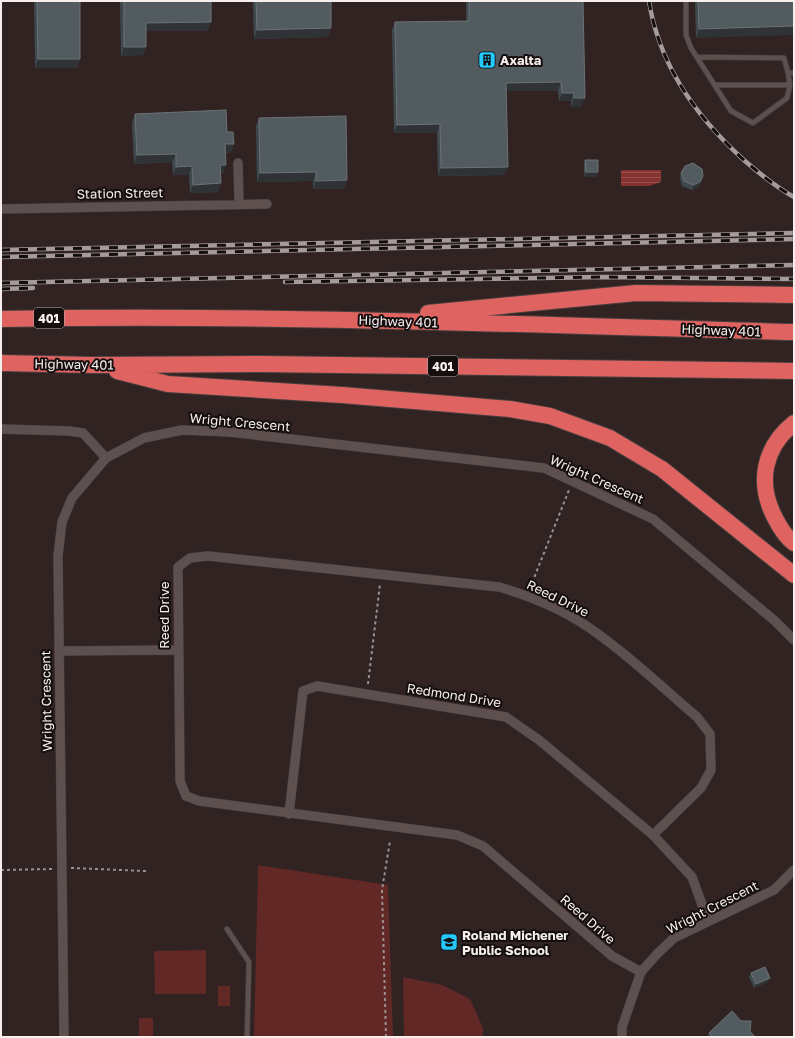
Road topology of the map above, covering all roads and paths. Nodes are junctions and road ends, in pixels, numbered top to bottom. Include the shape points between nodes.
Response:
1 (686, 1) edge
2 (697, 57) junction
3 (791, 73) edge
4 (790, 85) junction
5 (715, 86) junction
6 (238, 163) dead end
7 (239, 204) junction
8 (267, 204) dead end
9 (1, 209) edge
10 (794, 295) edge
11 (322, 318) junction
12 (1, 319) edge
13 (794, 332) edge
14 (1, 363) edge
15 (92, 365) junction
16 (794, 371) edge
17 (794, 423) edge
18 (1, 430) edge
19 (106, 458) junction
20 (572, 482) junction
21 (794, 543) edge
22 (382, 574) junction
23 (794, 575) edge
24 (527, 595) junction
25 (794, 640) edge
26 (177, 650) junction
27 (59, 651) junction
28 (368, 684) dead end
29 (289, 814) junction
30 (653, 835) junction
31 (390, 841) dead end
32 (62, 868) junction
33 (1, 870) edge
34 (146, 870) dead end
35 (794, 870) edge
36 (708, 921) junction
37 (227, 930) dead end
38 (641, 972) junction
39 (64, 1037) edge
40 (247, 1037) edge
41 (386, 1037) edge
42 (622, 1037) edge

1 - 2 lane via 686,35
2 - 3 lane via 784,58
2 - 5 lane
3 - 4 lane
4 - 5 lane
4 - 5 lane via 787,98 753,123 731,111
6 - 7 street
7 - 8 street, Station Street
7 - 9 street, Station Street
10 - 11 highway via 636,294 424,313
11 - 12 highway, Highway 401 / 401
11 - 13 highway, Highway 401 / 401
14 - 15 highway, Highway 401 / 401
15 - 16 highway, Highway 401 / 401 via 262,364
15 - 23 highway via 168,384 510,409 550,416 610,438 662,469
17 - 21 highway via 778,440 768,457 765,489 778,525
18 - 19 street via 69,431 83,434
19 - 20 street, Wright Crescent via 144,438 182,430 229,432 544,468
19 - 27 street, Wright Crescent via 72,498 62,522 58,556
20 - 24 path
20 - 25 street, Wright Crescent via 653,519 775,621
22 - 24 street, Reed Drive via 499,587
22 - 26 street, Reed Drive via 208,556 190,558 178,567
22 - 28 path
24 - 30 street, Reed Drive via 567,614 598,634 697,717 710,734 711,770 701,788
26 - 27 street
26 - 29 street, Reed Drive via 180,781 186,796 199,801
27 - 32 street, Wright Crescent
29 - 30 street, Redmond Drive via 303,691 317,686 506,717 539,740
29 - 38 street, Reed Drive via 457,836 483,846 612,956
30 - 36 street, Redmond Drive via 692,877
31 - 41 path via 382,890
32 - 33 path
32 - 34 path
32 - 39 street, Wright Crescent
35 - 36 street, Wright Crescent via 774,890
36 - 38 street, Wright Crescent via 674,938
37 - 40 lane via 249,962
38 - 42 street, Wright Crescent via 622,1027

